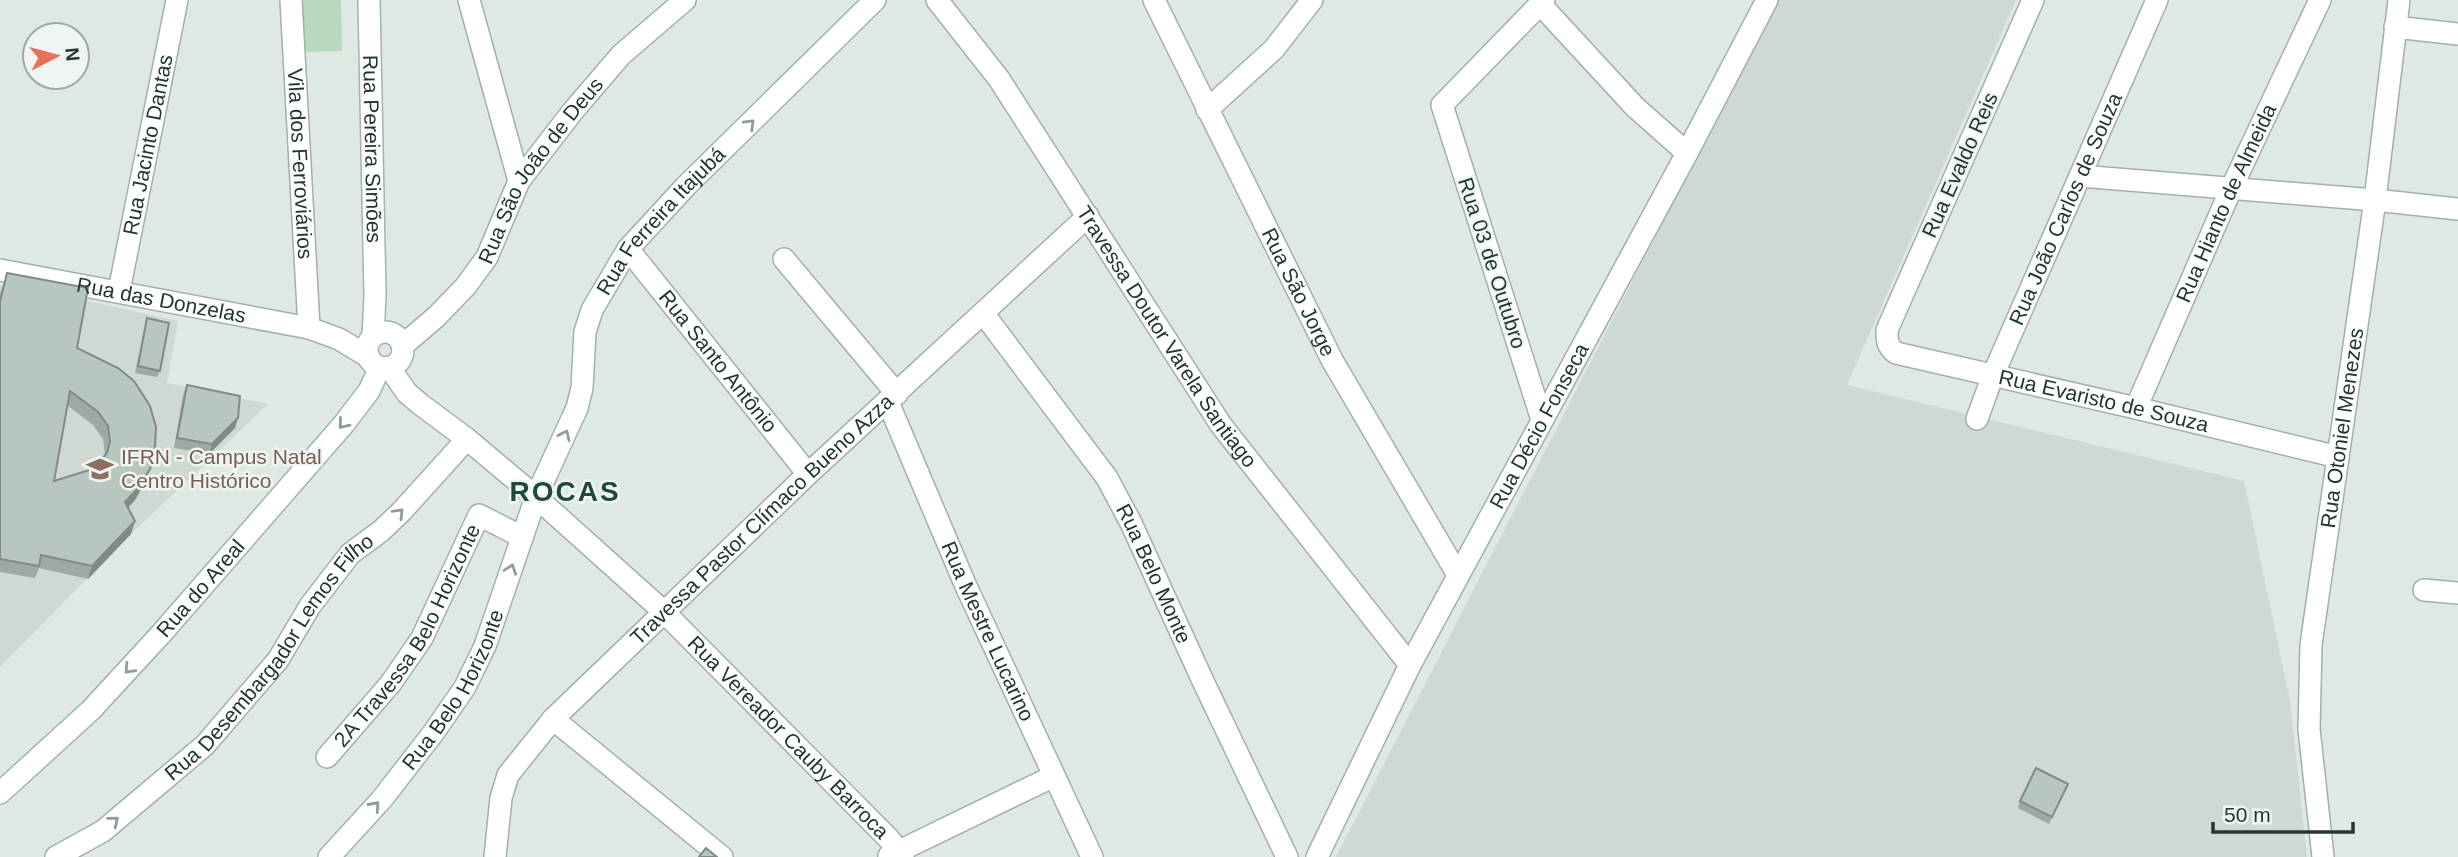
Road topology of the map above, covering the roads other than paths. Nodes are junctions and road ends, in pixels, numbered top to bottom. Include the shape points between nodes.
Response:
1 (177, 0) edge
2 (292, 0) edge
3 (369, 0) edge
4 (469, 0) edge
5 (685, 0) edge
6 (875, 0) edge
7 (937, 0) edge
8 (1154, 0) edge
9 (1312, 0) edge
10 (1767, 0) edge
11 (2033, 0) edge
12 (2157, 0) edge
13 (2320, 0) edge
14 (2399, 0) edge
15 (1542, 2) edge
16 (2395, 27) junction
17 (2458, 34) edge
18 (1207, 110) junction
19 (1688, 153) junction
20 (2080, 176) junction
21 (519, 181) junction
22 (2231, 189) junction
23 (2375, 200) junction
24 (2458, 209) edge
25 (1088, 216) junction
26 (628, 249) junction
27 (784, 259) dead end
28 (0, 270) edge
29 (119, 291) junction
30 (984, 313) junction
31 (317, 330) junction
32 (1887, 330) joint
33 (382, 350) junction
34 (1993, 374) junction
35 (892, 398) junction
36 (2136, 408) junction
37 (1977, 419) dead end
38 (1542, 420) junction
39 (467, 439) junction
40 (2338, 457) junction
41 (808, 474) junction
42 (536, 497) junction
43 (522, 537) junction
44 (1458, 575) junction
45 (2424, 590) dead end
46 (2458, 593) edge
47 (663, 611) junction
48 (1410, 665) junction
49 (553, 719) junction
50 (327, 757) dead end
51 (1054, 776) junction
52 (0, 793) edge
53 (700, 850) edge
54 (896, 855) edge
55 (56, 857) edge
56 (329, 857) edge
57 (495, 857) edge
58 (722, 857) edge
59 (1092, 857) edge
60 (1287, 857) edge
61 (1317, 857) edge
62 (2323, 857) edge

1 - 29 street, Rua Jacinto Dantas
2 - 31 street, Vila dos Ferroviários
3 - 33 street, Rua Pereira Simões via 375,296
4 - 21 street
5 - 21 street, Rua São João de Deus via 621,55
26 -> 6 street, Rua Ferreira Itajubá
7 - 25 street, Travessa Doutor Varela Santiago via 999,79
8 - 18 street, Rua São Jorge
9 - 18 street via 1274,49
10 - 19 street, Rua Décio Fonseca
11 - 32 street, Rua Evaldo Reis
12 - 20 street, Rua João Carlos de Souza
13 - 22 street, Rua Hianto de Almeida
14 - 16 street, Rua Otoniel Menezes
15 - 19 street via 1635,107
15 - 38 street, Rua 03 de Outubro via 1442,106
16 - 17 street
16 - 23 street, Rua Otoniel Menezes
18 - 44 street, Rua São Jorge via 1332,360
19 - 38 street, Rua Décio Fonseca
20 - 22 street
20 - 34 street, Rua João Carlos de Souza
21 - 33 street, Rua São João de Deus via 487,257 466,286 436,317
22 - 23 street
22 - 36 street, Rua Hianto de Almeida
23 - 24 street
23 - 40 street, Rua Otoniel Menezes
25 - 30 street, Travessa Pastor Clímaco Bueno Azza
25 - 48 street, Travessa Doutor Varela Santiago via 1221,425
26 - 41 street, Rua Santo Antônio
42 -> 26 street, Rua Ferreira Itajubá via 578,408 585,332 592,310
27 - 35 street, Rua Mestre Lucarino
28 - 29 street, Rua das Donzelas
29 - 31 street, Rua das Donzelas
30 - 35 street, Travessa Pastor Clímaco Bueno Azza
30 - 60 street, Rua Belo Monte via 1107,478
31 - 33 street, Rua das Donzelas
32 - 34 street, Rua Evaristo de Souza via 1887,342 1896,353
33 - 39 street, Rua Vereador Cauby Barroca via 414,398
33 -> 52 street, Rua do Areal via 369,391 343,425 162,634 91,710
34 - 36 street, Rua Evaristo de Souza
34 - 37 street, Rua João Carlos de Souza
35 - 41 street, Travessa Pastor Clímaco Bueno Azza
35 - 51 street, Rua Mestre Lucarino via 965,584
36 - 40 street, Rua Evaristo de Souza
38 - 44 street, Rua Décio Fonseca
39 - 42 street, Rua Vereador Cauby Barroca
55 -> 39 street, Rua Desembargador Lemos Filho via 103,831 205,745 278,660 310,606 350,554 401,512
40 - 62 street, Rua Otoniel Menezes via 2309,674 2310,743
41 - 47 street, Travessa Pastor Clímaco Bueno Azza
42 - 43 street, Rua Belo Horizonte
42 - 47 street, Rua Vereador Cauby Barroca
43 - 50 street, 2A Travessa Belo Horizonte via 479,515 422,638 391,683
56 -> 43 street, Rua Belo Horizonte via 382,799 465,687 485,646
44 - 48 street, Rua Décio Fonseca
45 - 46 street
47 - 49 street, Travessa Pastor Clímaco Bueno Azza
47 - 54 street, Rua Vereador Cauby Barroca
48 - 61 street, Rua Décio Fonseca
49 - 53 street
49 - 57 street, Travessa Pastor Clímaco Bueno Azza via 508,775 500,799
51 - 54 street
51 - 59 street, Rua Mestre Lucarino
53 - 58 street

